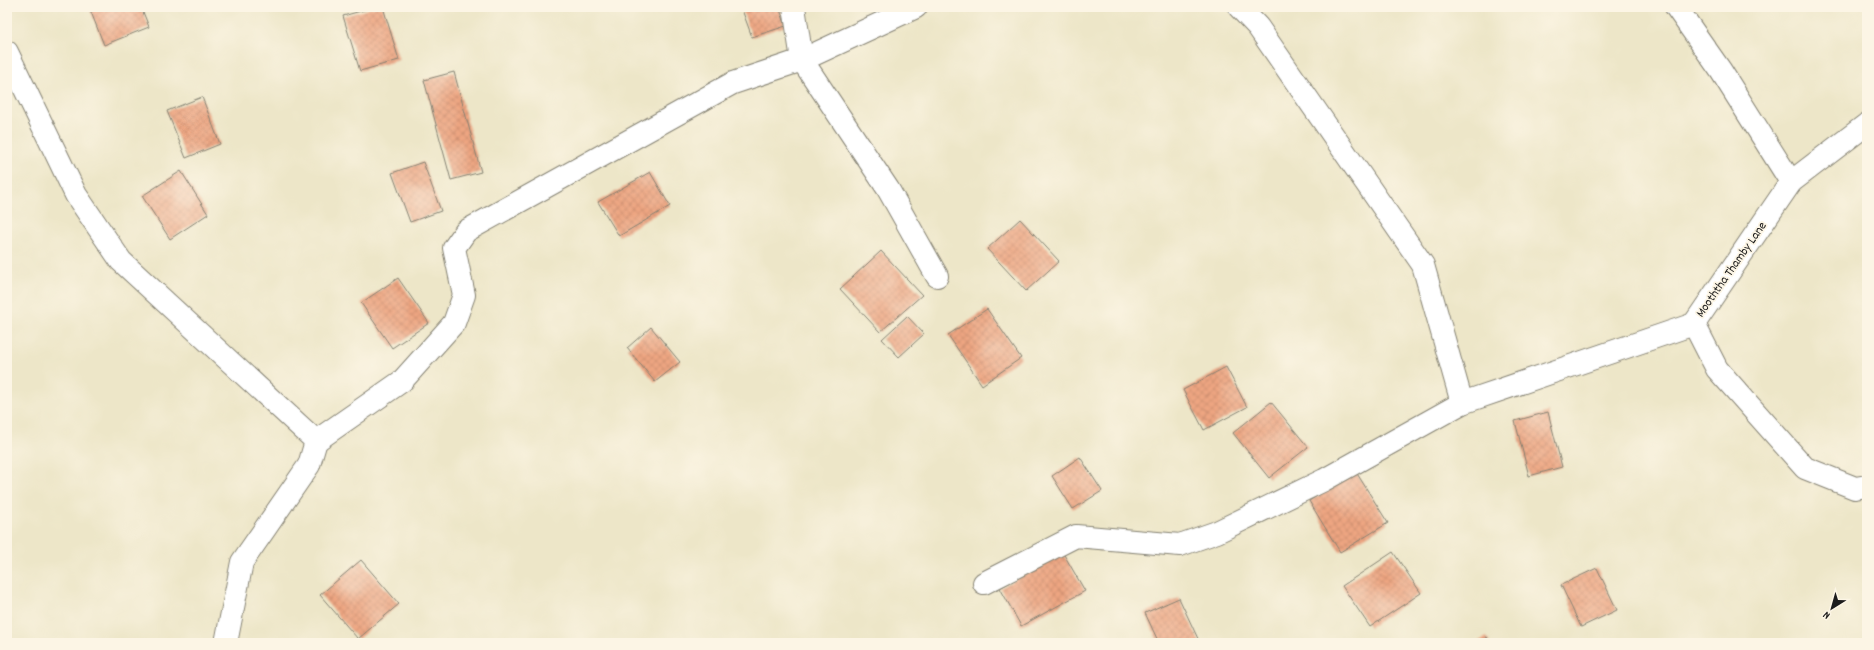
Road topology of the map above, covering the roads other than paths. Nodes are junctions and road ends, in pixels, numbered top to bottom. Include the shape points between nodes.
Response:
1 (794, 7) edge
2 (916, 7) edge
3 (1239, 7) edge
4 (1676, 7) edge
5 (7, 52) edge
6 (802, 60) junction
7 (1867, 124) edge
8 (1791, 182) junction
9 (937, 276) dead end
10 (1694, 324) junction
11 (1462, 403) junction
12 (316, 441) junction
13 (1867, 486) edge
14 (984, 583) dead end
15 (226, 643) edge

1 - 6 street
2 - 6 street
3 - 11 street via 1258,27 1423,265
4 - 8 street via 1721,71
5 - 12 street via 76,195 121,260
6 - 9 street via 888,189
6 - 12 street via 733,82 466,231 454,248 464,295 454,323 402,381
7 - 8 street, Mooththa Thamby Lane
8 - 10 street, Mooththa Thamby Lane
10 - 11 street
10 - 13 street, Mooththa Thamby Lane via 1717,370 1805,468 1854,488
11 - 14 street via 1324,480 1217,532 1180,545 1076,536
12 - 15 street via 309,465 242,562

